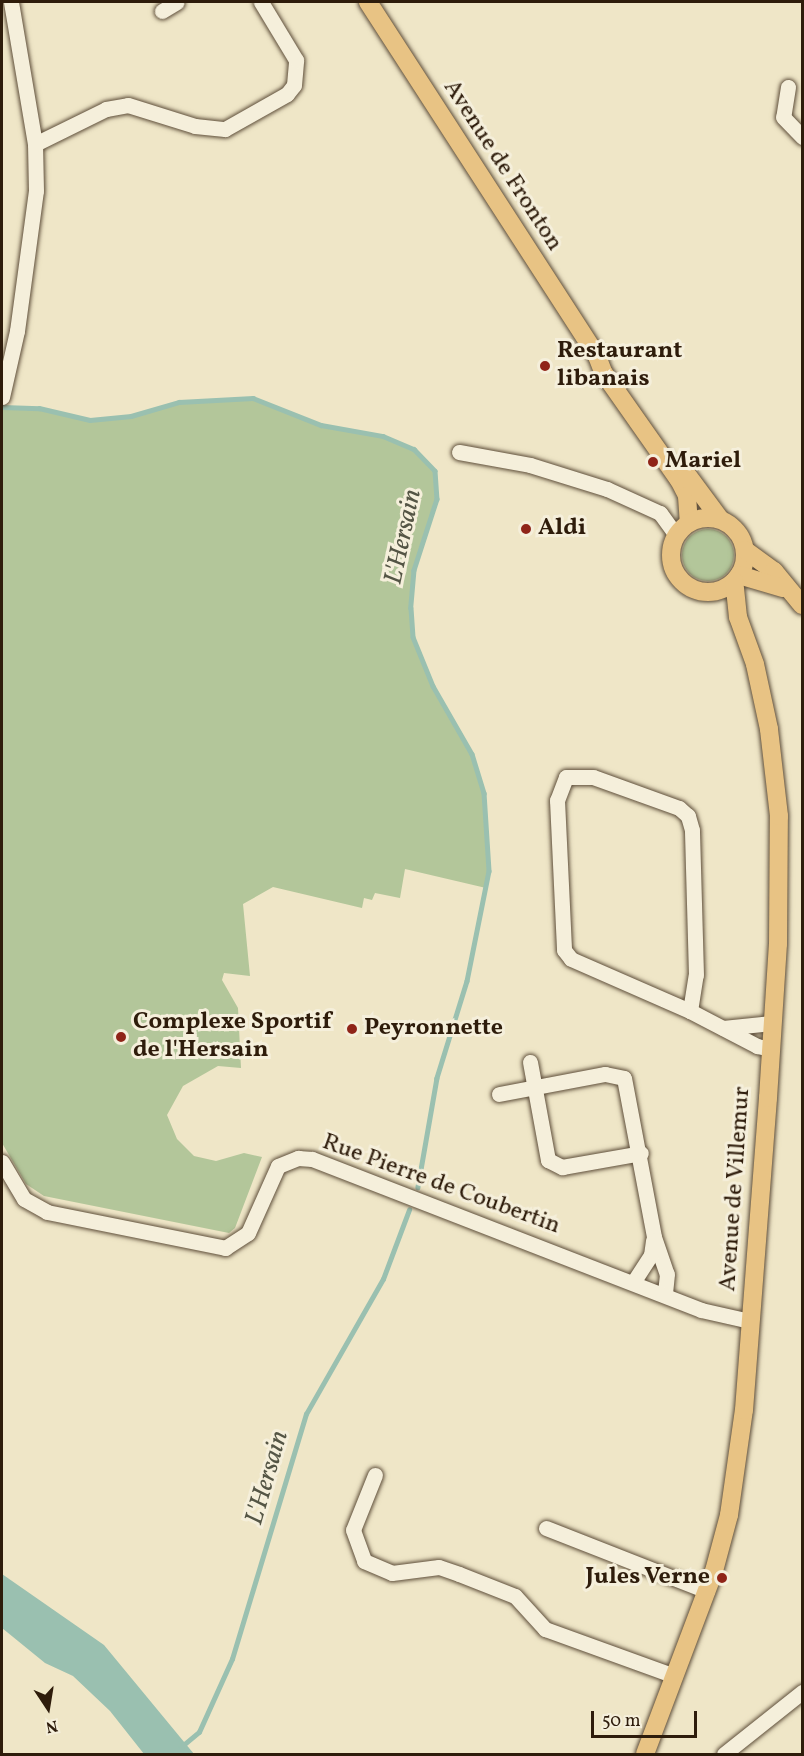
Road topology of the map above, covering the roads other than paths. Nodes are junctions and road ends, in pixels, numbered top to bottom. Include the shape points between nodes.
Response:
1 (10, 2) edge
2 (177, 2) edge
3 (261, 2) edge
4 (368, 2) edge
5 (162, 11) dead end
6 (788, 87) dead end
7 (802, 137) edge
8 (35, 144) junction
9 (595, 353) junction
10 (2, 397) edge
11 (459, 452) dead end
12 (720, 519) junction
13 (683, 529) junction
14 (745, 550) junction
15 (737, 578) junction
16 (707, 592) junction
17 (800, 602) edge
18 (738, 617) junction
19 (690, 1011) junction
20 (772, 1023) junction
21 (723, 1028) junction
22 (771, 1048) junction
23 (530, 1062) dead end
24 (535, 1087) junction
25 (499, 1094) dead end
26 (641, 1154) junction
27 (2, 1162) edge
28 (654, 1237) junction
29 (634, 1281) junction
30 (665, 1293) junction
31 (750, 1321) junction
32 (375, 1475) dead end
33 (546, 1528) dead end
34 (707, 1591) junction
35 (675, 1676) junction
36 (802, 1692) edge
37 (727, 1754) edge
38 (645, 1755) edge

1 - 8 street
2 - 5 street
3 - 8 street via 296,60 294,85 287,94 225,129 195,126 128,105 106,109
4 - 9 main road, Avenue de Fronton
6 - 7 street via 783,117
8 - 10 street via 31,243
9 - 12 main road, Avenue de Fronton via 610,366
9 - 13 main road, Avenue de Fronton via 603,372 679,480 687,496
11 - 13 street via 530,465 608,489 660,513
12 - 13 main road via 704,518
12 - 14 main road, Avenue de Fronton via 737,531
13 - 16 main road, Avenue de Fronton via 672,546 673,569 687,585
14 - 15 main road
14 - 17 main road, Avenue de Fronton via 774,571
15 - 16 main road
15 - 17 main road, Avenue de Fronton via 770,582
15 - 18 main road, Avenue de Villemur
16 - 18 main road
18 - 20 main road, Avenue de Villemur via 755,664 769,729 779,816 780,905
19 - 19 street via 571,959 564,950 557,800 566,777 593,777 679,808 688,816 692,830 696,975
19 - 21 street
20 - 21 street
20 - 22 main road, Avenue de Villemur
21 - 22 street via 757,1046
22 - 31 main road, Avenue de Villemur
23 - 24 street
24 - 25 street
24 - 26 street via 605,1074 624,1078
24 - 26 street via 548,1160 562,1167
26 - 28 street
27 - 29 street, Rue Pierre de Coubertin via 24,1199 47,1212 225,1248 248,1233 273,1172 288,1161 312,1159
28 - 29 street via 651,1255
28 - 30 street via 667,1274
29 - 30 street, Rue Pierre de Coubertin
30 - 31 street, Rue Pierre de Coubertin via 701,1310
31 - 34 main road, Avenue de Villemur via 736,1476
32 - 35 street via 353,1530 364,1561 392,1573 439,1567 459,1574 515,1596 545,1629
33 - 34 street
34 - 35 main road, Avenue de Villemur
35 - 38 main road, Avenue de Villemur
36 - 37 street

